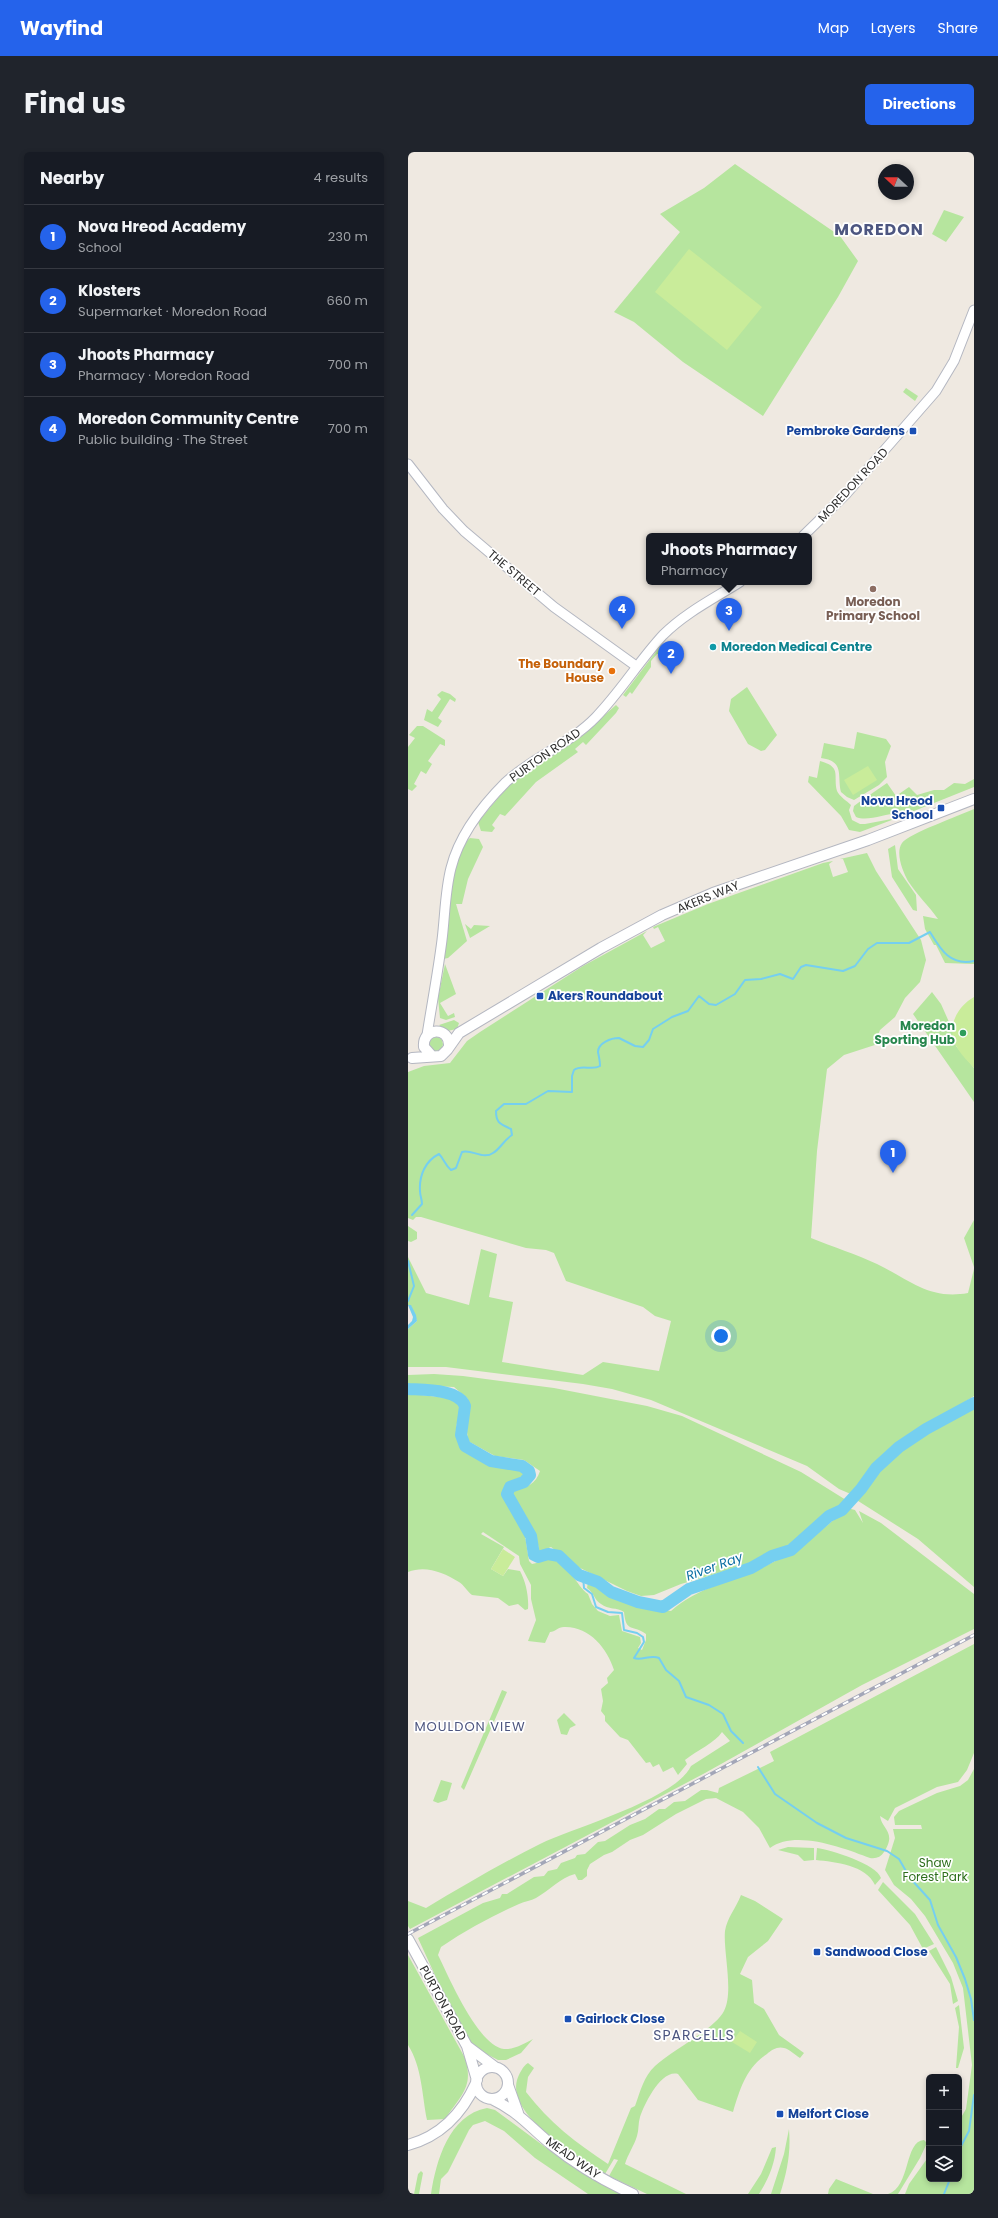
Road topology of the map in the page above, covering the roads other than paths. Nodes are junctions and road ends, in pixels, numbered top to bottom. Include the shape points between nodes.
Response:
1 (974, 310) edge
2 (408, 464) edge
3 (806, 533) edge
4 (735, 585) edge
5 (636, 666) junction
6 (974, 799) edge
7 (430, 1013) junction
8 (442, 1032) junction
9 (460, 1033) junction
10 (425, 1039) junction
11 (449, 1046) junction
12 (432, 1056) junction
13 (410, 1059) edge
14 (408, 1939) edge
15 (467, 2046) junction
16 (495, 2067) junction
17 (476, 2082) junction
18 (508, 2085) junction
19 (490, 2098) junction
20 (465, 2106) junction
21 (518, 2113) junction
22 (408, 2145) edge
23 (633, 2194) edge

1 - 3 street, MOREDON ROAD via 954,361 936,391 847,494
2 - 5 street, THE STREET via 443,509 464,531 560,612
4 - 5 street via 674,625
5 - 7 street, PURTON ROAD via 613,698 581,731 506,783 481,811 464,836 454,857 449,877
6 - 9 main road, AKERS WAY via 869,840 713,893 662,915 601,948
7 - 8 street
7 - 10 street, PURTON ROAD
8 - 9 main road, AKERS WAY
8 - 10 main road via 434,1031
8 - 11 main road via 448,1038
9 - 11 main road, AKERS WAY
10 - 12 main road via 426,1051
10 - 13 main road
11 - 12 main road via 444,1054
12 - 13 main road
14 - 15 main road, PURTON ROAD
15 - 16 main road, PURTON ROAD
15 - 17 main road, PURTON ROAD
16 - 17 main road via 483,2070
16 - 18 main road via 505,2073
17 - 19 main road via 479,2092
17 - 20 main road
18 - 19 main road via 502,2095
18 - 21 main road, MEAD WAY
19 - 20 main road
19 - 21 main road, MEAD WAY
20 - 22 main road via 437,2133
21 - 23 main road, MEAD WAY via 571,2160

